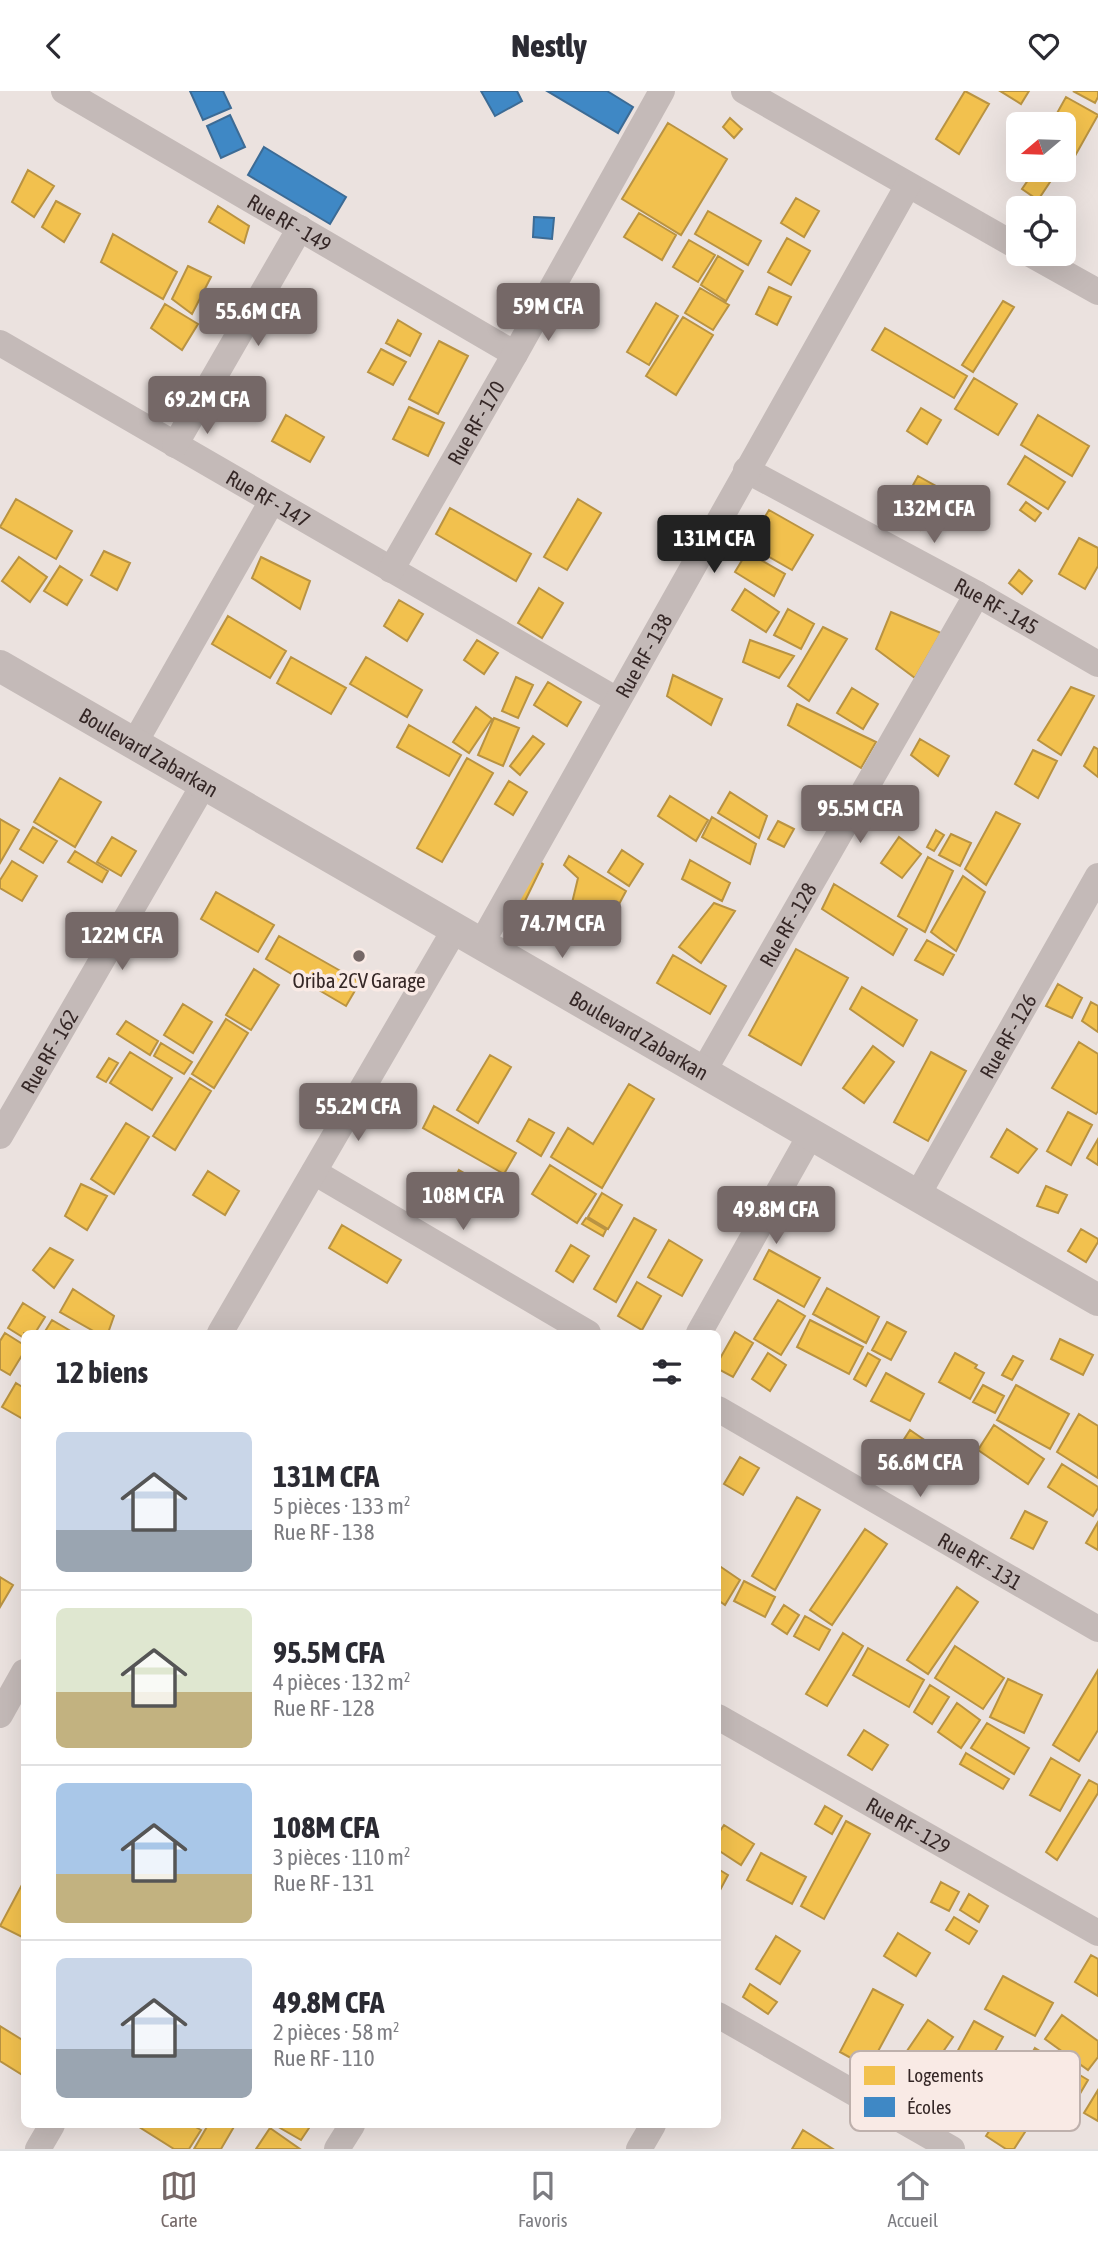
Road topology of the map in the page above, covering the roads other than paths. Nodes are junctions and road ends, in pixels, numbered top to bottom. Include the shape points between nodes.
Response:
1 (64, 91) edge
2 (662, 91) edge
3 (758, 94) edge
4 (908, 185) junction
5 (300, 227) junction
6 (1006, 240) edge
7 (1051, 266) edge
8 (1098, 292) edge
9 (0, 343) edge
10 (515, 353) junction
11 (175, 445) junction
12 (746, 470) junction
13 (272, 501) junction
14 (391, 571) junction
15 (977, 594) junction
16 (1098, 664) edge
17 (0, 666) edge
18 (617, 700) junction
19 (134, 744) junction
20 (204, 784) junction
21 (1098, 876) edge
22 (468, 936) junction
23 (703, 1072) junction
24 (811, 1135) junction
25 (0, 1136) edge
26 (314, 1172) junction
27 (917, 1196) junction
28 (1098, 1300) edge
29 (222, 1330) edge
30 (583, 1330) edge
31 (701, 1330) edge
32 (721, 1411) edge
33 (1098, 1629) edge
34 (21, 1677) edge
35 (0, 1714) edge
36 (721, 1719) edge
37 (1098, 1933) edge
38 (721, 2017) edge
39 (850, 2091) edge
40 (50, 2128) edge
41 (350, 2128) edge
42 (651, 2128) edge
43 (918, 2131) edge
44 (946, 2147) edge
45 (38, 2149) edge
46 (337, 2149) edge
47 (639, 2149) edge

1 - 5 street, Rue RF - 149
2 - 10 street, Rue RF - 170
3 - 4 street
4 - 6 street
4 - 12 street, Rue RF - 138
5 - 10 street, Rue RF - 149
5 - 11 street
7 - 8 street
9 - 11 street, Rue RF - 147
10 - 14 street, Rue RF - 170
11 - 13 street, Rue RF - 147
12 - 15 street, Rue RF - 145
12 - 18 street, Rue RF - 138
13 - 14 street, Rue RF - 147
13 - 19 street
14 - 18 street, Rue RF - 147
15 - 16 street, Rue RF - 145
15 - 23 street, Rue RF - 128
17 - 19 street, Boulevard Zabarkan
18 - 22 street, Rue RF - 138
19 - 20 street, Boulevard Zabarkan
20 - 22 street, Boulevard Zabarkan
20 - 25 street, Rue RF - 162
21 - 27 street, Rue RF - 126
22 - 23 street, Boulevard Zabarkan
22 - 26 street, Rue RF - 138
23 - 24 street, Boulevard Zabarkan
24 - 27 street, Boulevard Zabarkan
24 - 31 street
26 - 29 street, Rue RF - 138
26 - 30 street
27 - 28 street, Boulevard Zabarkan
32 - 33 street, Rue RF - 131
34 - 35 street
36 - 37 street, Rue RF - 129
38 - 39 street
40 - 45 street
41 - 46 street
42 - 47 street
43 - 44 street

